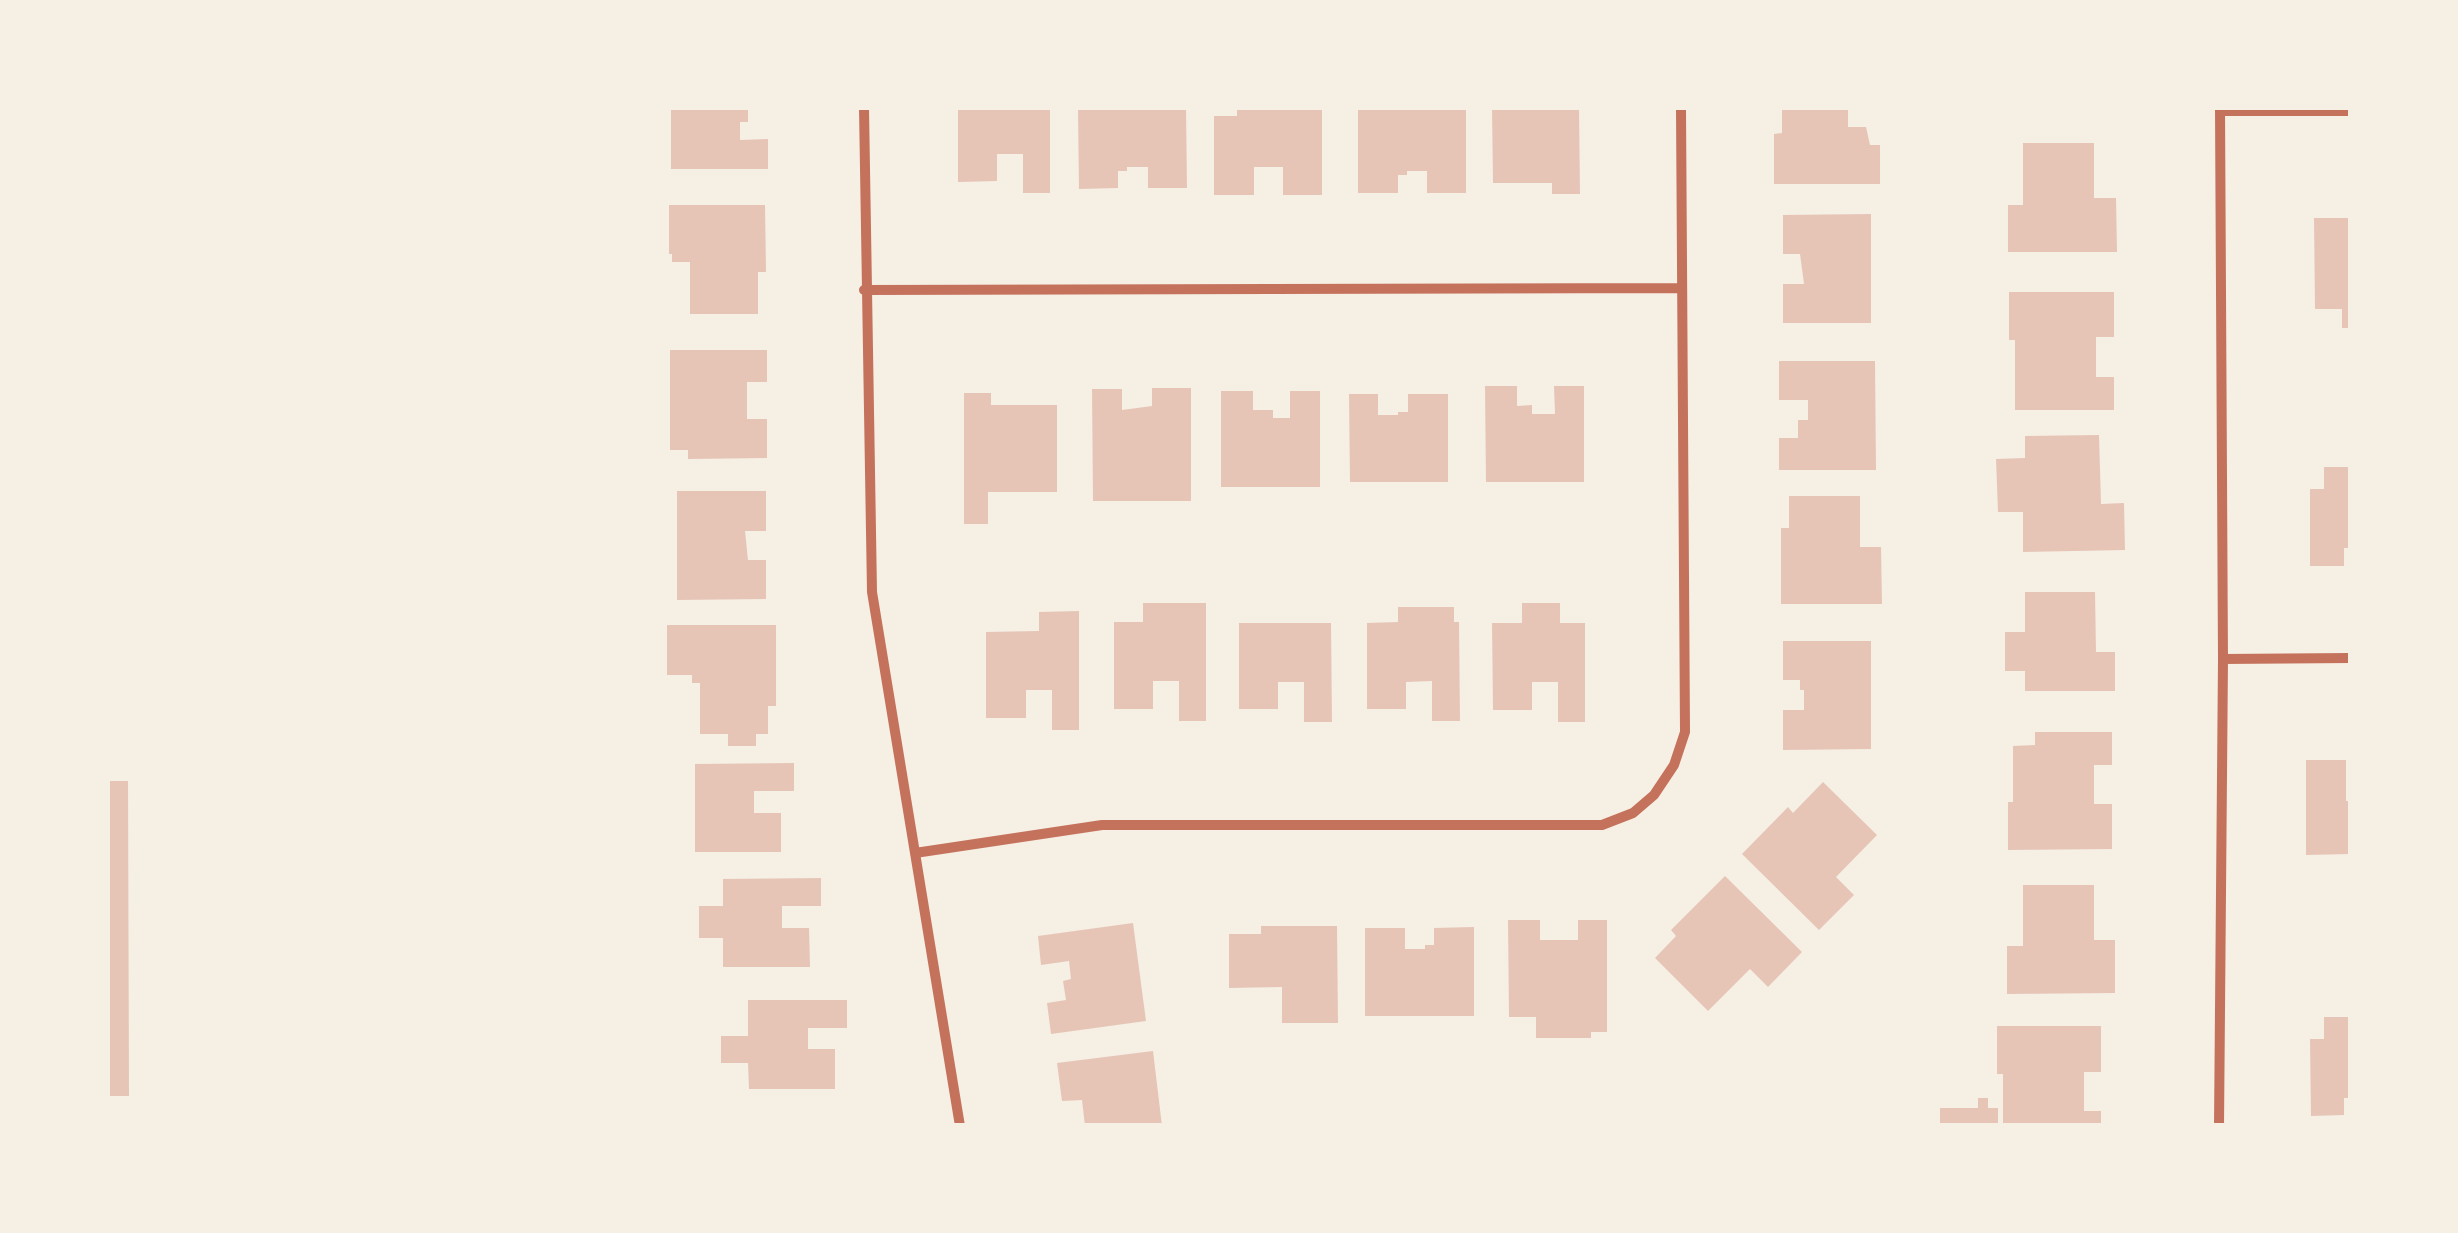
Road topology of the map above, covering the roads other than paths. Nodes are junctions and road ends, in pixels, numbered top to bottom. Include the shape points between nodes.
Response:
1 (864, 108) edge
2 (1680, 108) edge
3 (2220, 109) edge
4 (2350, 112) edge
5 (1680, 288) junction
6 (864, 290) junction
7 (2223, 658) junction
8 (2350, 658) edge
9 (915, 853) junction
10 (960, 1126) edge
11 (2219, 1126) edge

1 - 6 street
2 - 5 street
3 - 4 street
3 - 7 street
5 - 6 street
5 - 9 street via 1685,732 1674,766 1633,813 1602,825 1102,824
6 - 9 street via 872,592
7 - 8 street
7 - 11 street
9 - 10 street

